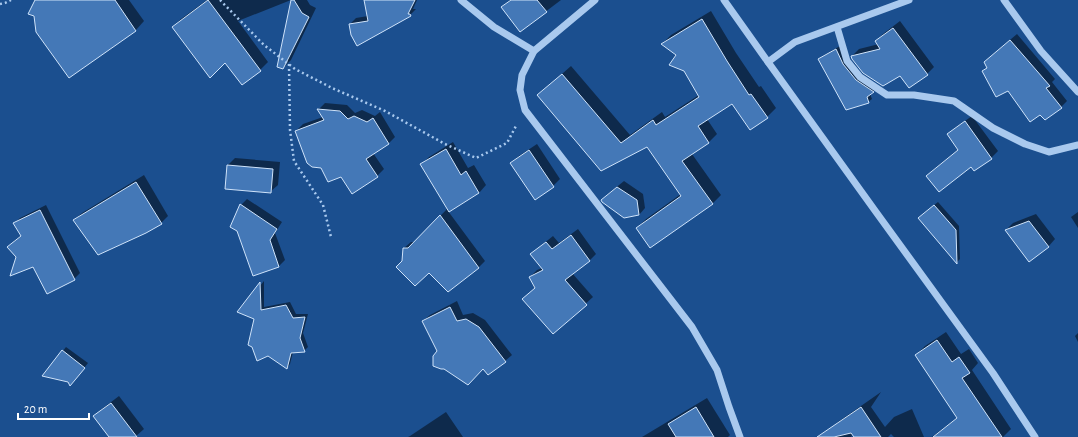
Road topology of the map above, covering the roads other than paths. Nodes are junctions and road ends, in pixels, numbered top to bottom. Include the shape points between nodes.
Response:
1 (461, 0) edge
2 (595, 0) edge
3 (724, 0) edge
4 (909, 0) edge
5 (1004, 0) edge
6 (899, 2) edge
7 (837, 26) junction
8 (534, 50) junction
9 (768, 62) junction
10 (1078, 92) edge
11 (1078, 145) edge
12 (740, 437) edge
13 (1035, 437) edge

1 - 8 street via 494,27
2 - 8 street
3 - 9 street
4 - 6 street
5 - 10 street via 1041,51
6 - 7 street
7 - 9 street via 795,42
7 - 11 street via 847,61 860,77 887,95 914,95 954,101 993,128 1025,144 1049,152
8 - 12 street via 522,75 520,90 525,110 692,327 717,370
9 - 13 street via 994,373

